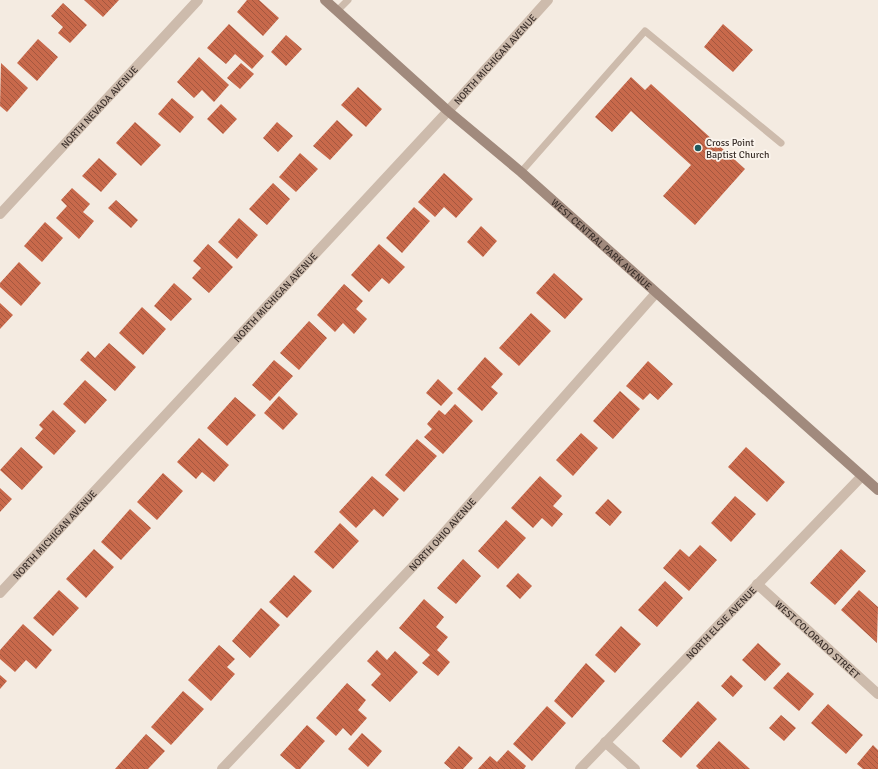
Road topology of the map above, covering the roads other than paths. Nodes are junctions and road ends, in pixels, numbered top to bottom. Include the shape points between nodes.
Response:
1 (198, 0) edge
2 (325, 0) edge
3 (348, 0) edge
4 (548, 0) edge
5 (337, 11) junction
6 (448, 111) junction
7 (781, 143) dead end
8 (521, 172) junction
9 (0, 214) edge
10 (656, 293) junction
11 (862, 476) junction
12 (878, 490) edge
13 (757, 584) junction
14 (0, 592) edge
15 (878, 694) edge
16 (605, 742) junction
17 (222, 769) edge
18 (580, 769) edge
19 (635, 769) edge

1 - 9 street, NORTH NEVADA AVENUE
2 - 5 street, WEST CENTRAL PARK AVENUE
3 - 5 lane
4 - 6 street, NORTH MICHIGAN AVENUE
5 - 6 street, WEST CENTRAL PARK AVENUE
6 - 8 street, WEST CENTRAL PARK AVENUE
6 - 14 street, NORTH MICHIGAN AVENUE
7 - 8 lane via 645,31
8 - 10 street, WEST CENTRAL PARK AVENUE
10 - 11 street, WEST CENTRAL PARK AVENUE
10 - 17 street, NORTH OHIO AVENUE via 435,543
11 - 12 street, WEST CENTRAL PARK AVENUE
11 - 13 street, NORTH ELSIE AVENUE
13 - 15 street, WEST COLORADO STREET
13 - 16 street, NORTH ELSIE AVENUE
16 - 18 street, NORTH ELSIE AVENUE
16 - 19 street

